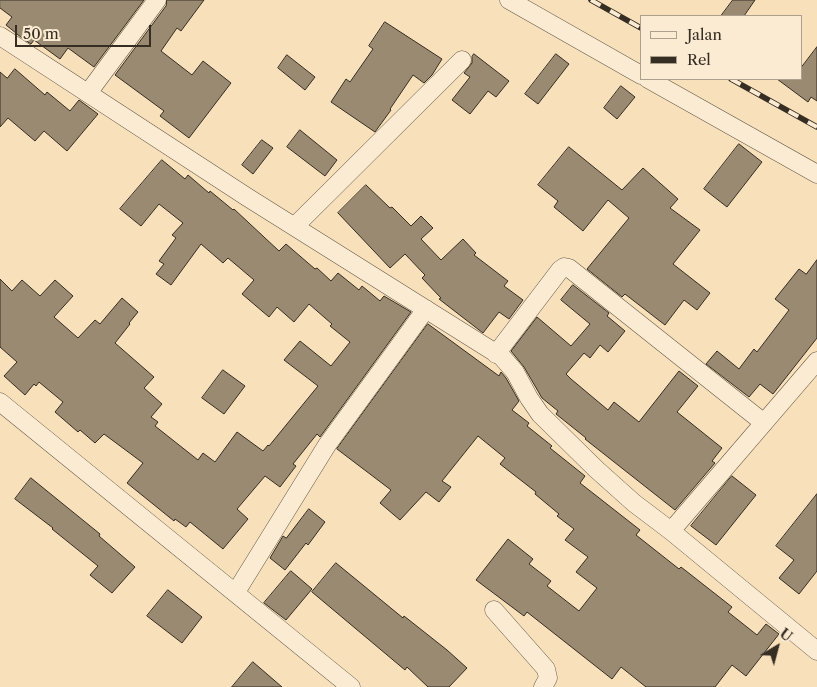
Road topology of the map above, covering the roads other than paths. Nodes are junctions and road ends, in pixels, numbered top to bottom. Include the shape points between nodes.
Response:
1 (157, 0) edge
2 (509, 0) edge
3 (0, 36) edge
4 (462, 60) dead end
5 (640, 73) edge
6 (650, 80) edge
7 (88, 93) junction
8 (817, 174) edge
9 (295, 226) junction
10 (426, 309) junction
11 (496, 354) junction
12 (817, 361) edge
13 (0, 402) edge
14 (764, 423) junction
15 (672, 531) junction
16 (236, 592) junction
17 (494, 610) dead end
18 (817, 651) edge
19 (351, 687) edge
20 (543, 687) edge

1 - 7 street
2 - 5 street
3 - 7 street
4 - 9 street
6 - 8 street
7 - 9 street
9 - 10 street
10 - 11 street
10 - 16 street via 327,445
11 - 14 street via 560,270 569,268
11 - 15 street via 509,363 540,414 634,503
12 - 14 street
13 - 16 street
14 - 15 street
15 - 18 street
16 - 19 street
17 - 20 street via 546,669 548,678

